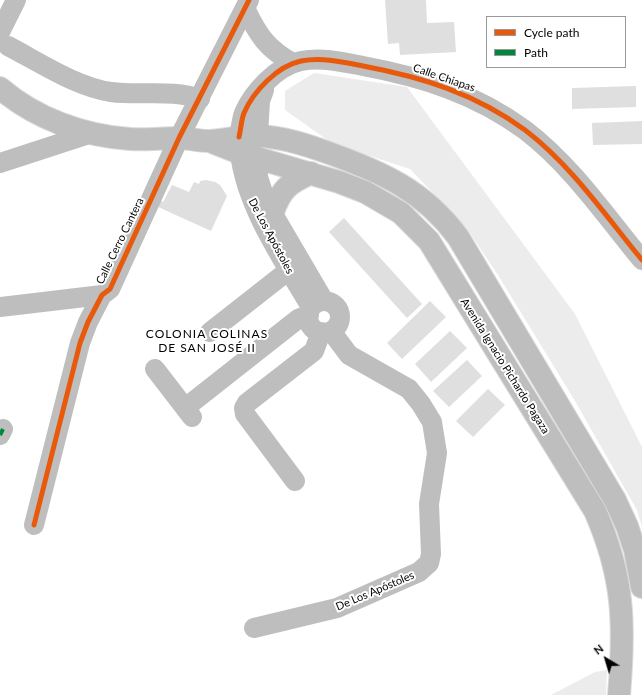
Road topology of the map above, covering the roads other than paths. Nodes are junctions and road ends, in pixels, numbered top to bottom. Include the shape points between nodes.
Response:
1 (16, 0) edge
2 (247, 4) edge
3 (4, 39) edge
4 (293, 63) junction
5 (0, 88) edge
6 (200, 99) junction
7 (92, 133) junction
8 (179, 138) junction
9 (248, 146) junction
10 (0, 163) edge
11 (311, 173) junction
12 (273, 212) junction
13 (642, 260) edge
14 (289, 270) junction
15 (102, 295) junction
16 (0, 307) edge
17 (314, 308) junction
18 (326, 331) junction
19 (210, 332) dead end
20 (155, 369) dead end
21 (295, 481) dead end
22 (34, 525) dead end
23 (642, 587) edge
24 (254, 628) dead end
25 (619, 695) edge

1 - 3 street
2 - 4 street via 255,28 264,41 277,54
2 - 6 street, Calle Cerro Cantera
3 - 6 street via 85,85 100,90 126,94 182,94
4 - 9 street, Calle Chiapas via 266,84
4 - 13 street, Calle Chiapas via 308,60 334,61 386,70 430,81 487,105 525,130 550,151
5 - 7 main road via 48,119
6 - 8 street, Calle Cerro Cantera
7 - 8 main road via 129,139
7 - 10 street
8 - 9 main road
8 - 15 street, Calle Cerro Cantera via 110,289
9 - 11 main road, Avenida Ignacio Pichardo Pagaza
9 - 12 street, De Los Apóstoles via 261,188
9 - 14 street, De Los Apóstoles via 243,174 249,196
9 - 23 main road via 270,136 318,149 370,168 413,192 445,219 615,500 635,550
11 - 12 main road via 283,190
11 - 25 main road, Avenida Ignacio Pichardo Pagaza via 384,202 401,213 429,242 595,511 618,576 623,653
12 - 17 street, De Los Apóstoles
14 - 17 street, De Los Apóstoles
14 - 19 street
15 - 16 street
15 - 22 street, Calle Cerro Cantera via 80,343
17 - 18 street via 312,327
17 - 18 street via 329,301 336,306 340,315 338,324
17 - 20 street via 189,412
18 - 21 street via 314,351 244,408 245,414
18 - 24 street, De Los Apóstoles via 350,355 409,389 432,422 437,453 429,504 429,563 419,572 337,608

